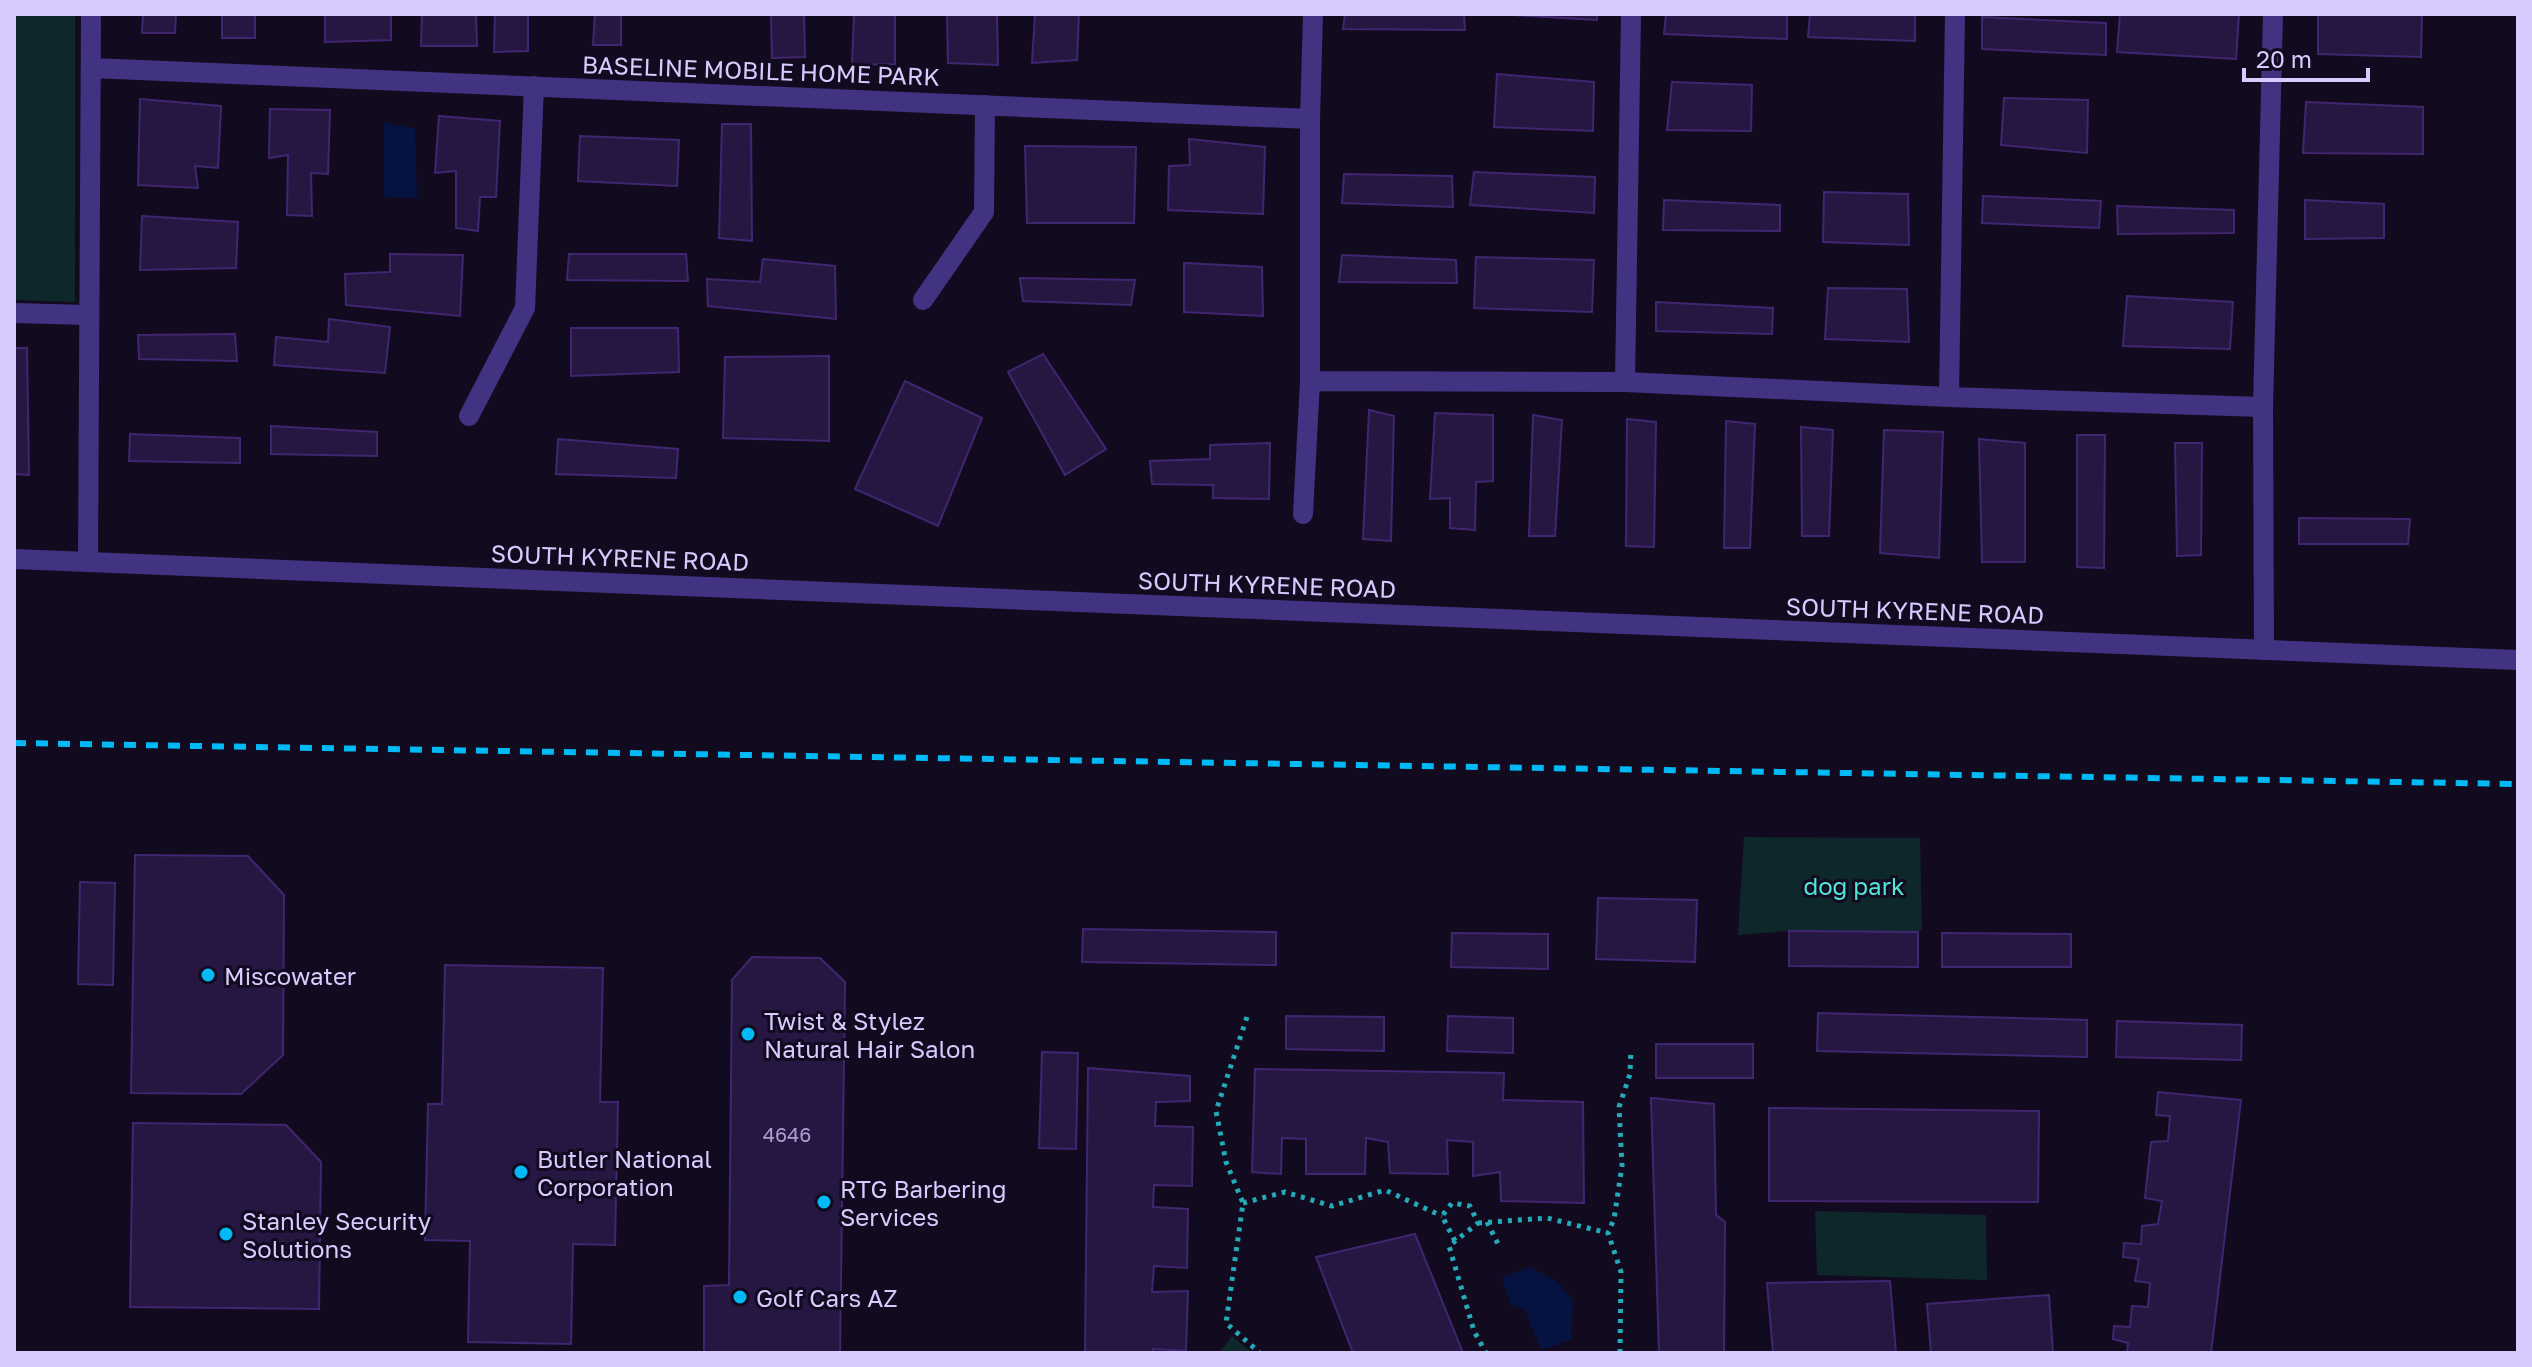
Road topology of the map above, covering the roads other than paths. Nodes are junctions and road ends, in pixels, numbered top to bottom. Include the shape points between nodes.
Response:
1 (91, 14) edge
2 (1313, 14) edge
3 (1631, 14) edge
4 (1955, 14) edge
5 (2273, 14) edge
6 (92, 68) junction
7 (534, 86) junction
8 (985, 105) junction
9 (1310, 119) junction
10 (923, 300) dead end
11 (14, 313) edge
12 (87, 315) junction
13 (1310, 381) junction
14 (1625, 382) junction
15 (1949, 397) junction
16 (2263, 407) junction
17 (469, 416) dead end
18 (1303, 514) dead end
19 (14, 559) edge
20 (88, 562) junction
21 (2264, 650) junction
22 (2508, 660) edge

1 - 6 street
2 - 9 street
3 - 14 street
4 - 15 street
5 - 16 street
6 - 7 street, BASELINE MOBILE HOME PARK
6 - 12 street
7 - 8 street, BASELINE MOBILE HOME PARK
7 - 17 street via 525,308
8 - 9 street, BASELINE MOBILE HOME PARK
8 - 10 street via 984,212
9 - 13 street
11 - 12 street
12 - 20 street
13 - 14 street
13 - 18 street
14 - 15 street
15 - 16 street
16 - 21 street
19 - 20 street, SOUTH KYRENE ROAD
20 - 21 street, SOUTH KYRENE ROAD
21 - 22 street, SOUTH KYRENE ROAD

